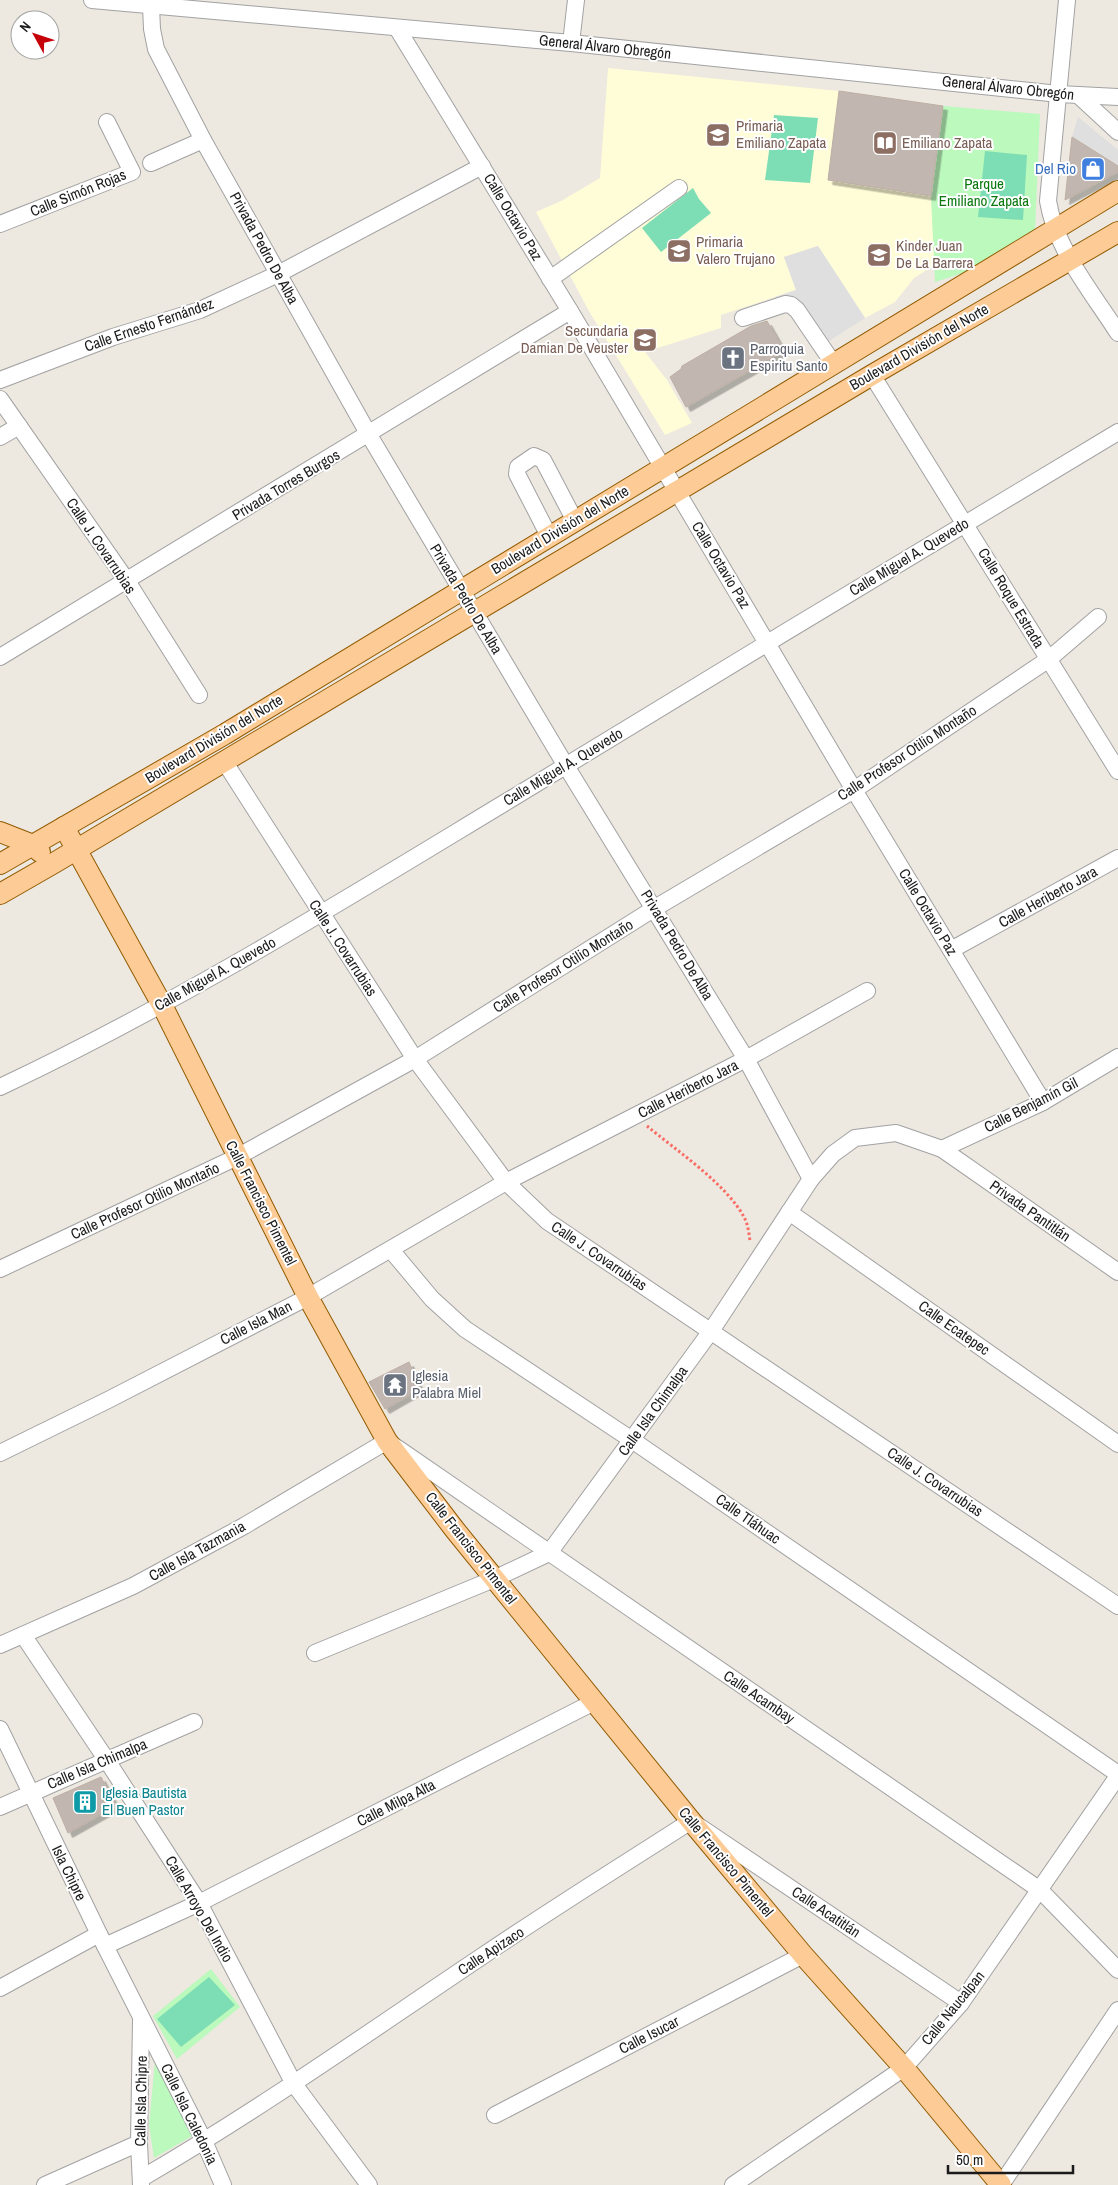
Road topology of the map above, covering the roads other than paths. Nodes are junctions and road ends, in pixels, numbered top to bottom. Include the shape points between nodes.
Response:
1 (92, 0) edge
2 (576, 0) edge
3 (1067, 0) edge
4 (151, 6) junction
5 (272, 8) edge
6 (397, 28) junction
7 (571, 43) junction
8 (1059, 94) junction
9 (1078, 95) junction
10 (1118, 97) edge
11 (107, 122) dead end
12 (1118, 132) edge
13 (203, 140) junction
14 (151, 163) dead end
15 (482, 166) junction
16 (679, 188) dead end
17 (1118, 191) edge
18 (0, 224) edge
19 (1054, 228) junction
20 (1118, 232) edge
21 (1070, 259) junction
22 (278, 274) junction
23 (550, 279) junction
24 (570, 311) junction
25 (744, 318) dead end
26 (1118, 333) edge
27 (833, 363) junction
28 (872, 375) junction
29 (0, 380) edge
30 (0, 399) edge
31 (19, 426) junction
32 (1118, 432) edge
33 (369, 435) junction
34 (0, 437) edge
35 (662, 467) junction
36 (676, 491) junction
37 (575, 520) junction
38 (965, 523) junction
39 (549, 536) junction
40 (126, 582) junction
41 (461, 590) junction
42 (474, 612) junction
43 (1098, 617) dead end
44 (767, 642) junction
45 (0, 658) edge
46 (1048, 660) junction
47 (199, 695) dead end
48 (224, 761) junction
49 (566, 766) junction
50 (1118, 771) edge
51 (854, 790) junction
52 (64, 827) junction
53 (0, 832) edge
54 (33, 845) junction
55 (76, 849) junction
56 (1118, 858) edge
57 (54, 863) junction
58 (0, 864) edge
59 (0, 894) edge
60 (655, 908) junction
61 (321, 914) junction
62 (951, 950) junction
63 (867, 991) dead end
64 (162, 1005) junction
65 (1118, 1058) edge
66 (415, 1059) junction
67 (746, 1059) junction
68 (0, 1087) edge
69 (1043, 1102) junction
70 (942, 1149) junction
71 (237, 1157) junction
72 (811, 1179) junction
73 (506, 1182) junction
74 (789, 1212) junction
75 (391, 1250) junction
76 (0, 1269) edge
77 (1118, 1272) edge
78 (308, 1296) junction
79 (711, 1331) junction
80 (632, 1440) junction
81 (387, 1441) junction
82 (1118, 1444) edge
83 (0, 1453) edge
84 (549, 1552) junction
85 (494, 1579) junction
86 (1118, 1606) edge
87 (23, 1635) junction
88 (0, 1645) edge
89 (315, 1653) dead end
90 (594, 1702) junction
91 (194, 1722) dead end
92 (0, 1728) edge
93 (106, 1759) junction
94 (1118, 1775) edge
95 (30, 1793) junction
96 (0, 1807) edge
97 (691, 1821) junction
98 (1040, 1890) junction
99 (199, 1903) junction
100 (102, 1940) junction
101 (803, 1956) junction
102 (1118, 1970) edge
103 (0, 1988) edge
104 (961, 2003) junction
105 (1118, 2010) edge
106 (141, 2016) junction
107 (904, 2068) junction
108 (294, 2084) junction
109 (495, 2116) dead end
110 (204, 2141) junction
111 (140, 2142) junction
112 (142, 2181) edge
113 (45, 2185) edge
114 (223, 2185) edge
115 (370, 2185) edge
116 (733, 2185) edge
117 (1001, 2185) edge

1 - 4 street, General Álvaro Obregón
2 - 7 street
3 - 8 street
4 - 5 street, General Álvaro Obregón
4 - 13 street, Privada Pedro De Alba via 156,49
5 - 6 street, General Álvaro Obregón
6 - 7 street, General Álvaro Obregón
6 - 15 street, Calle Octavio Paz
7 - 8 street, General Álvaro Obregón
8 - 9 street, General Álvaro Obregón
8 - 19 street via 1048,201
9 - 10 street, General Álvaro Obregón
9 - 12 street
11 - 18 street, Calle Simón Rojas via 132,172
13 - 14 street
13 - 22 street, Privada Pedro De Alba
15 - 22 street, Calle Ernesto Fernández
15 - 23 street, Calle Octavio Paz
16 - 23 street
17 - 19 main road, Boulevard División del Norte
19 - 21 street
19 - 27 main road, Boulevard División del Norte
20 - 21 main road, Boulevard División del Norte
21 - 26 street
21 - 28 main road, Boulevard División del Norte
22 - 29 street, Calle Ernesto Fernández via 200,310 113,337
22 - 33 street, Privada Pedro De Alba
23 - 24 street, Calle Octavio Paz
24 - 33 street, Privada Torres Burgos
24 - 35 street, Calle Octavio Paz
25 - 27 street via 784,304 791,305
27 - 35 main road, Boulevard División del Norte
28 - 36 main road, Boulevard División del Norte
28 - 38 street, Calle Roque Estrada
30 - 31 street, Calle J. Covarrubias
31 - 34 street
31 - 40 street, Calle J. Covarrubias
32 - 38 street, Calle Miguel A. Quevedo
33 - 40 street, Privada Torres Burgos
33 - 41 street, Privada Pedro De Alba
35 - 36 street, Calle Octavio Paz
35 - 37 main road, Boulevard División del Norte
36 - 42 main road, Boulevard División del Norte
36 - 44 street, Calle Octavio Paz
37 - 39 main road, Boulevard División del Norte
37 - 39 street via 543,460 534,456 529,458 518,467 517,474
38 - 44 street, Calle Miguel A. Quevedo
38 - 46 street, Calle Roque Estrada
39 - 41 main road, Boulevard División del Norte
40 - 45 street, Privada Torres Burgos
40 - 47 street, Calle J. Covarrubias
41 - 42 street, Privada Pedro De Alba
41 - 52 main road, Boulevard División del Norte via 226,734
42 - 48 main road, Boulevard División del Norte
42 - 49 street, Privada Pedro De Alba
43 - 46 street, Calle Profesor Otilio Montaño
44 - 49 street, Calle Miguel A. Quevedo
44 - 51 street, Calle Octavio Paz
46 - 50 street, Calle Roque Estrada
46 - 51 street, Calle Profesor Otilio Montaño
48 - 55 main road, Boulevard División del Norte
48 - 61 street, Calle J. Covarrubias
49 - 60 street, Privada Pedro De Alba
49 - 61 street, Calle Miguel A. Quevedo
51 - 60 street, Calle Profesor Otilio Montaño
51 - 62 street, Calle Octavio Paz
52 - 54 main road, Boulevard División del Norte
52 - 55 main road, Calle Francisco Pimentel
53 - 54 main road
54 - 57 main road
54 - 58 main road, Boulevard División del Norte
55 - 57 main road, Boulevard División del Norte
55 - 64 main road, Calle Francisco Pimentel
56 - 62 street, Calle Heriberto Jara
57 - 59 main road, Boulevard División del Norte
60 - 66 street, Calle Profesor Otilio Montaño
60 - 67 street, Privada Pedro De Alba
61 - 64 street, Calle Miguel A. Quevedo
61 - 66 street, Calle J. Covarrubias
62 - 69 street, Calle Octavio Paz
63 - 67 street, Calle Heriberto Jara
64 - 68 street, Calle Miguel A. Quevedo
64 - 71 main road, Calle Francisco Pimentel
65 - 69 street, Calle Benjamín Gil
66 - 71 street, Calle Profesor Otilio Montaño
66 - 73 street, Calle J. Covarrubias
67 - 72 street, Privada Pedro De Alba
67 - 73 street, Calle Heriberto Jara
69 - 70 street, Calle Benjamín Gil
70 - 72 street, Calle Isla Chimalpa via 896,1133 855,1138 833,1154
70 - 77 street, Privada Pantitlán
71 - 76 street, Calle Profesor Otilio Montaño
71 - 78 main road, Calle Francisco Pimentel
72 - 74 street, Calle Isla Chimalpa
73 - 75 street, Calle Isla Man
73 - 79 street, Calle J. Covarrubias via 547,1221
74 - 79 street, Calle Isla Chimalpa
74 - 82 street, Calle Ecatepec
75 - 78 street, Calle Isla Man
75 - 80 street, Calle Tláhuac via 432,1299 465,1329
78 - 81 main road, Calle Francisco Pimentel
78 - 83 street, Calle Isla Man
79 - 80 street, Calle Isla Chimalpa
79 - 86 street, Calle J. Covarrubias
80 - 84 street, Calle Isla Chimalpa
80 - 94 street, Calle Tláhuac
81 - 84 street, Calle Acambay
81 - 85 main road, Calle Francisco Pimentel
81 - 87 street, Calle Isla Tazmania via 244,1526 133,1586
84 - 85 street, Calle Isla Chimalpa
84 - 98 street, Calle Acambay
85 - 89 street, Calle Isla Chimalpa
85 - 90 main road, Calle Francisco Pimentel
87 - 88 street, Calle Isla Tazmania
87 - 93 street, Calle Arroyo Del Indio
90 - 97 main road, Calle Francisco Pimentel
90 - 99 street, Calle Milpa Alta
91 - 93 street, Calle Isla Chimalpa
92 - 95 street, Isla Chipre
93 - 95 street, Calle Isla Chimalpa
93 - 99 street, Calle Arroyo Del Indio
94 - 98 street, Calle Naucalpan
95 - 96 street, Calle Isla Chimalpa
95 - 100 street, Isla Chipre
97 - 101 main road, Calle Francisco Pimentel
97 - 104 street, Calle Acatitlán
97 - 108 street, Calle Apizaco via 482,1956
98 - 102 street, Calle Acambay
98 - 104 street, Calle Naucalpan
99 - 100 street, Calle Milpa Alta
99 - 108 street, Calle Arroyo Del Indio
100 - 103 street, Calle Milpa Alta
100 - 106 street, Isla Chipre
101 - 107 main road, Calle Francisco Pimentel
101 - 109 street, Calle Isucar
104 - 107 street, Calle Naucalpan
105 - 117 street
106 - 110 street, Calle Isla Caledonia
106 - 111 street, Calle Isla Chipre
107 - 116 street, Calle Naucalpan
107 - 117 main road, Calle Francisco Pimentel
108 - 110 street, Calle Apizaco
108 - 115 street, Calle Arroyo Del Indio
110 - 112 street, Calle Apizaco
110 - 114 street, Calle Isla Caledonia
111 - 112 street, Calle Isla Chipre
111 - 113 street

